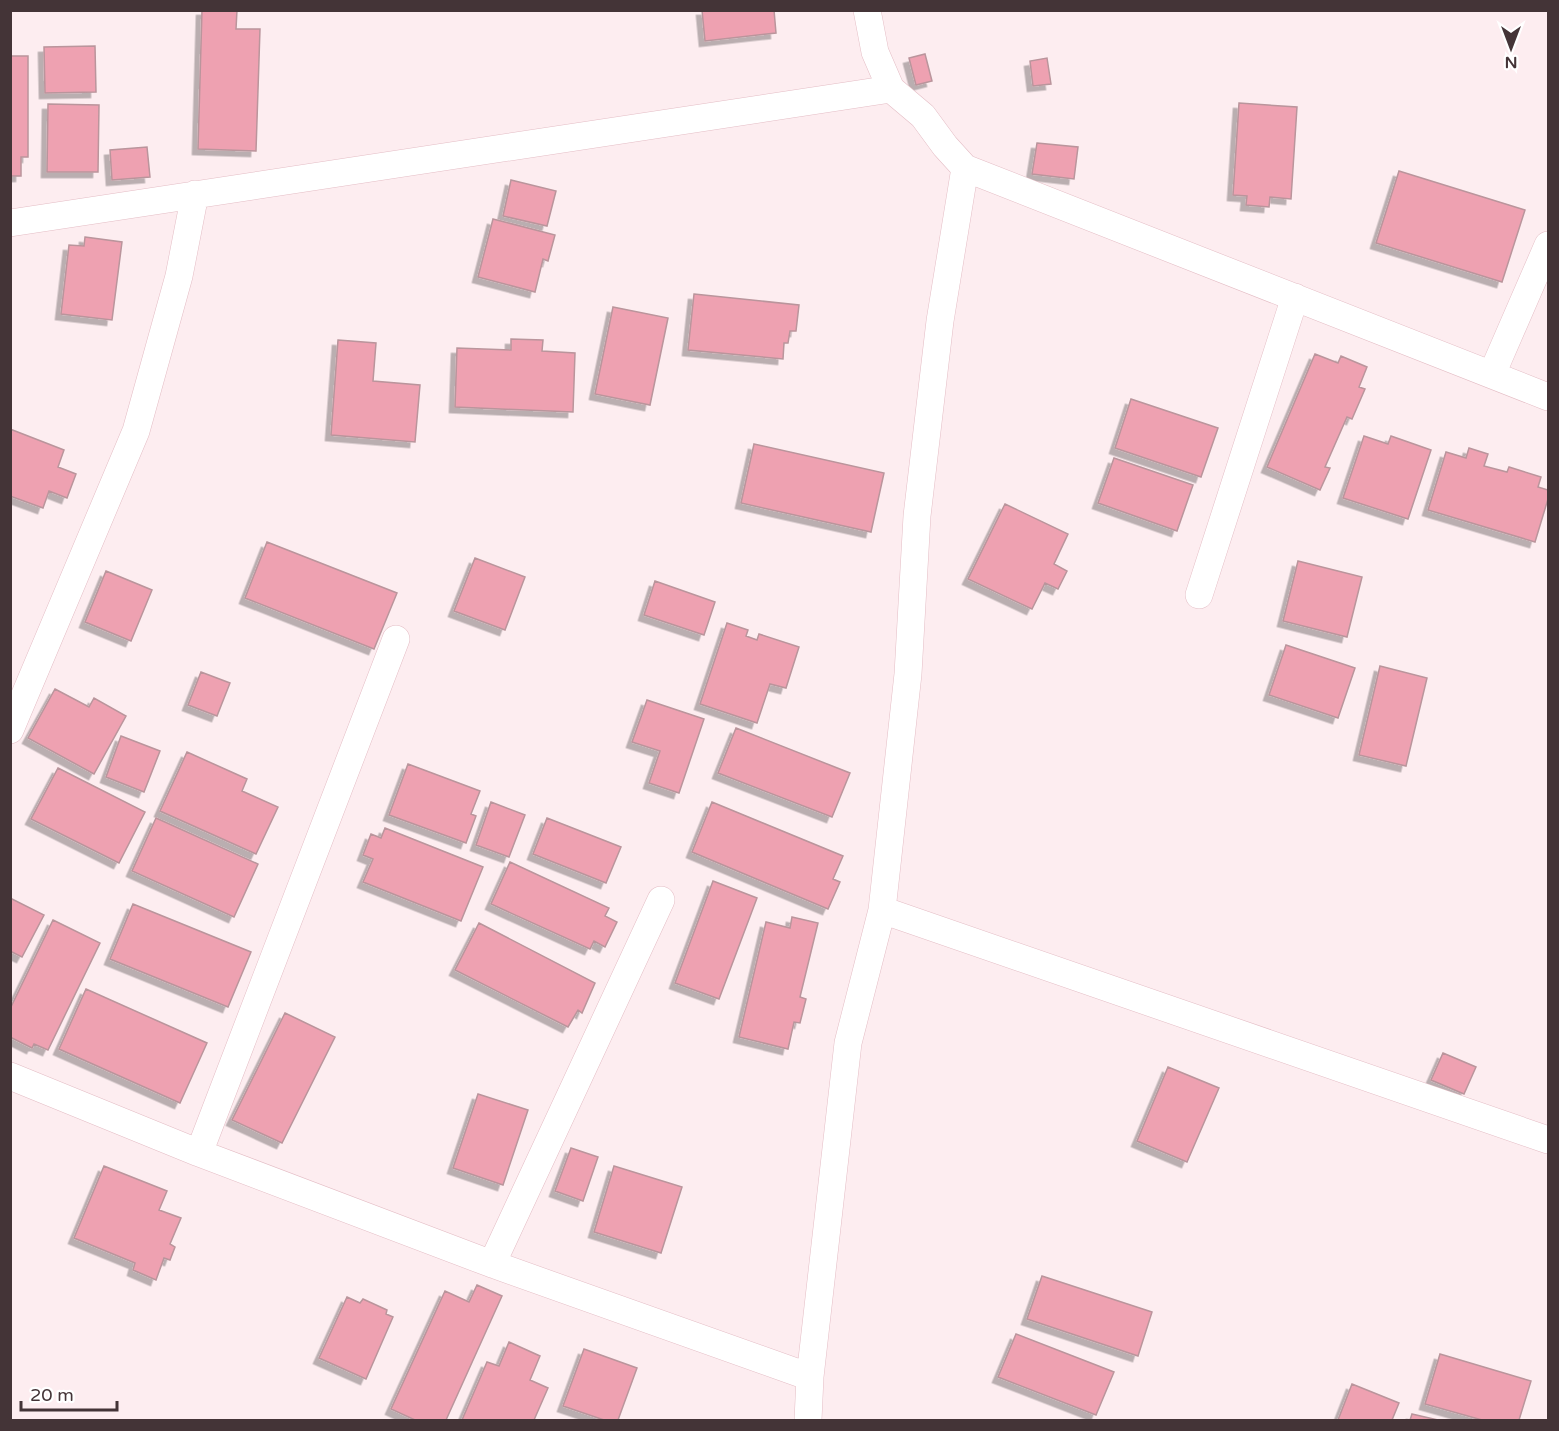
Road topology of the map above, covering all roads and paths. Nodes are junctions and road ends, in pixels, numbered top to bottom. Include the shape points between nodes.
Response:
1 (867, 10) edge
2 (891, 89) junction
3 (965, 168) junction
4 (195, 194) junction
5 (10, 223) edge
6 (1548, 245) edge
7 (1295, 297) junction
8 (1492, 374) junction
9 (1548, 398) edge
10 (1199, 595) dead end
11 (396, 639) dead end
12 (10, 730) edge
13 (661, 900) dead end
14 (882, 910) junction
15 (10, 1076) edge
16 (1548, 1140) edge
17 (199, 1153) junction
18 (492, 1264) junction
19 (810, 1377) junction
20 (808, 1420) edge

1 - 2 street via 875,52
2 - 3 street via 923,116
2 - 4 street
3 - 7 street
3 - 14 street via 940,321 917,516 908,675
4 - 5 street
4 - 12 street via 179,276 136,431
6 - 8 street
7 - 8 street
7 - 10 street
8 - 9 street
11 - 17 street
13 - 18 street
14 - 16 street
14 - 19 street via 848,1043
15 - 17 street
17 - 18 street
18 - 19 street
19 - 20 street

